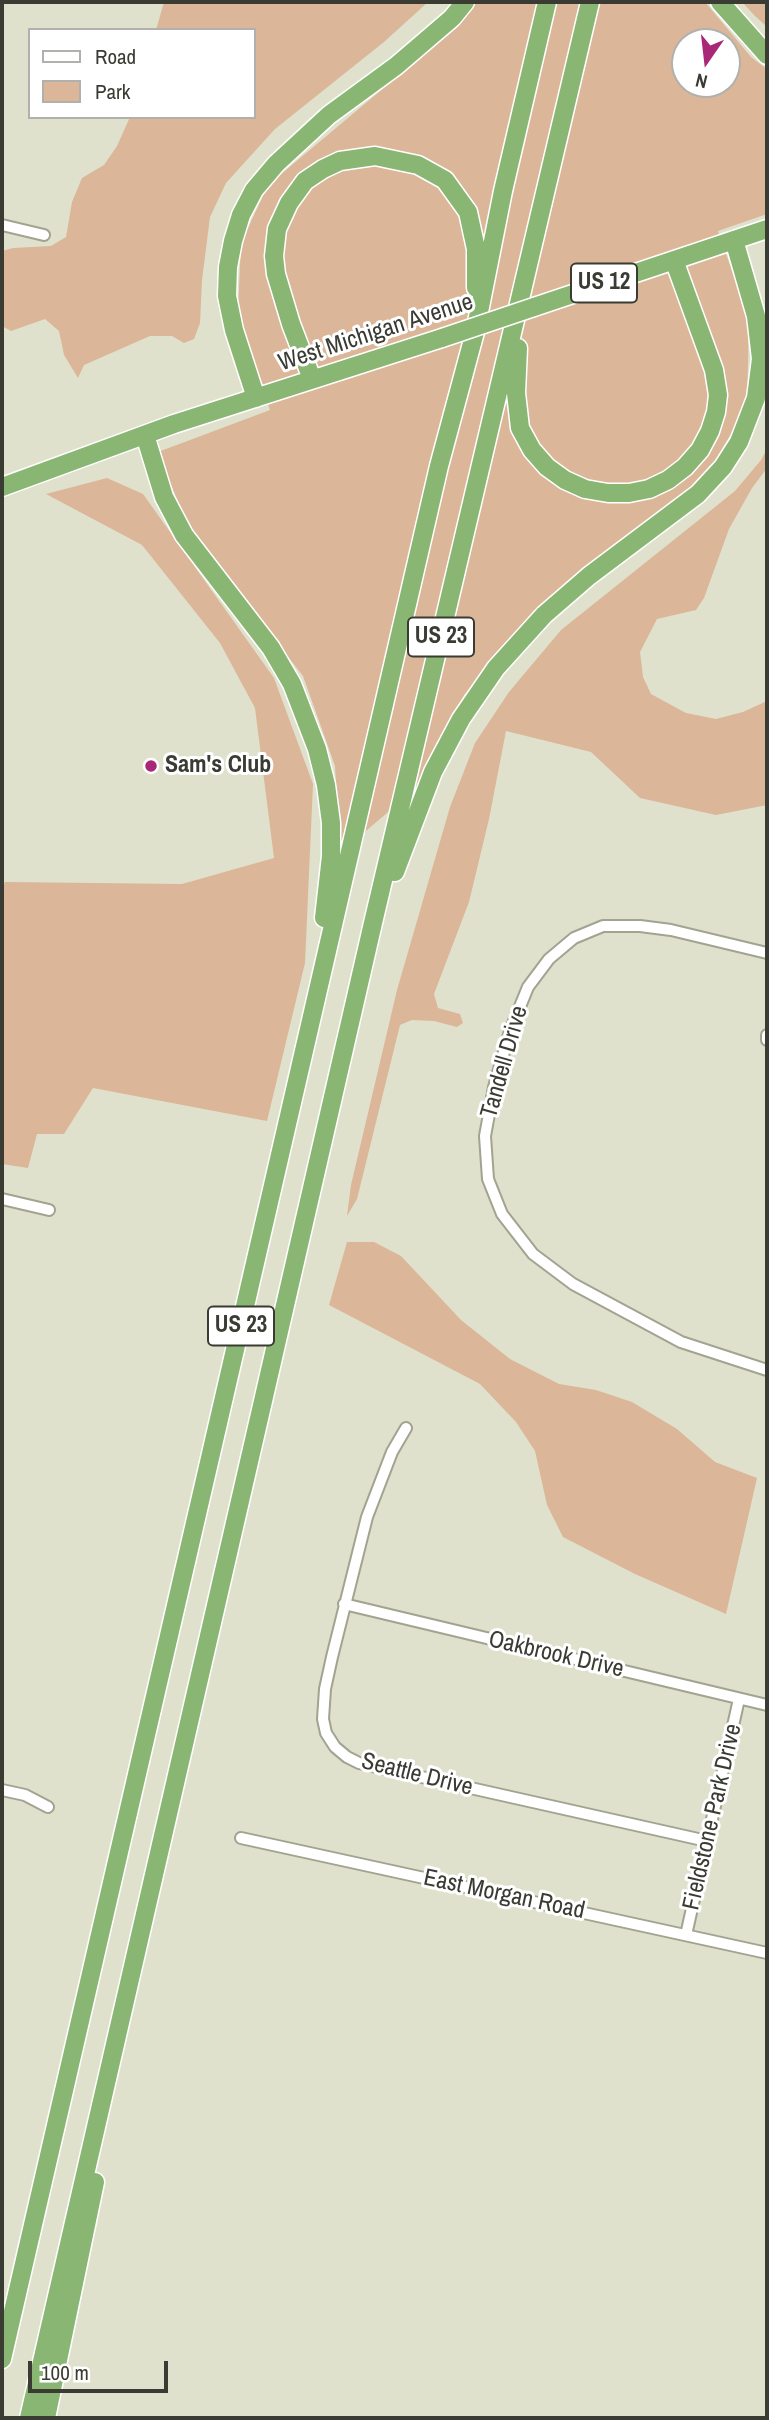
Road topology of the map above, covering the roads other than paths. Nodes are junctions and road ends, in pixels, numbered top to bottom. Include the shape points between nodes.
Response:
1 (465, 2) edge
2 (547, 2) edge
3 (590, 2) edge
4 (720, 2) edge
5 (767, 55) edge
6 (2, 225) edge
7 (767, 229) edge
8 (44, 235) dead end
9 (734, 240) junction
10 (674, 260) junction
11 (528, 301) junction
12 (475, 332) junction
13 (312, 379) junction
14 (256, 398) junction
15 (145, 435) junction
16 (2, 487) edge
17 (373, 923) junction
18 (767, 953) edge
19 (310, 1026) junction
20 (767, 1035) edge
21 (767, 1041) edge
22 (2, 1199) edge
23 (49, 1210) dead end
24 (767, 1370) edge
25 (406, 1428) dead end
26 (344, 1604) junction
27 (739, 1699) junction
28 (767, 1705) edge
29 (2, 1790) edge
30 (48, 1807) dead end
31 (241, 1838) dead end
32 (707, 1842) junction
33 (687, 1935) junction
34 (767, 1953) edge
35 (111, 2061) junction
36 (19, 2283) junction
37 (2, 2324) edge
38 (2, 2359) edge
39 (29, 2418) edge
40 (46, 2418) edge

1 - 14 highway via 396,66 329,115 254,190 233,242 227,296
2 - 12 highway, US 23
3 - 11 highway, US 23
4 - 5 highway
6 - 8 street
7 - 9 highway, West Michigan Avenue / US 12
9 - 10 highway, West Michigan Avenue / US 12
9 - 17 highway via 757,316 761,359 756,398 739,442 698,494 553,607 496,668 461,719 433,772
10 - 11 highway, West Michigan Avenue / US 12
10 - 11 highway via 714,370 718,395 710,431 700,450 685,467 649,489 629,493 584,489 547,467 532,450 520,428 516,393
11 - 13 highway, West Michigan Avenue / US 12, bridge via 442,338
11 - 17 highway, US 23
12 - 13 highway via 475,248 468,212 445,180 418,165 375,156 341,161 305,181 277,229 276,274
12 - 19 highway, US 23 via 439,466
13 - 14 highway, West Michigan Avenue / US 12
14 - 15 highway, West Michigan Avenue / US 12
15 - 16 highway, West Michigan Avenue / US 12
15 - 19 highway via 164,497 184,535 271,648 292,684 317,750 326,785 331,856
17 - 35 highway, US 23
18 - 24 street, Tandell Drive via 640,926 603,926 574,938 549,958 528,987 510,1031 485,1136 488,1179 502,1213 533,1254 573,1284 681,1342
19 - 36 highway, US 23
20 - 21 street
22 - 23 street
25 - 26 street, Seattle Drive via 367,1517
26 - 27 street, Oakbrook Drive
26 - 32 street, Seattle Drive via 323,1719 326,1733 347,1757
27 - 28 street, Oakbrook Drive
27 - 32 street, Fieldstone Park Drive
29 - 30 street
31 - 33 street, East Morgan Road
32 - 33 street, Fieldstone Park Drive
33 - 34 street, East Morgan Road
35 - 39 highway, US 23
35 - 40 highway via 104,2132
36 - 37 highway
36 - 38 highway, US 23

